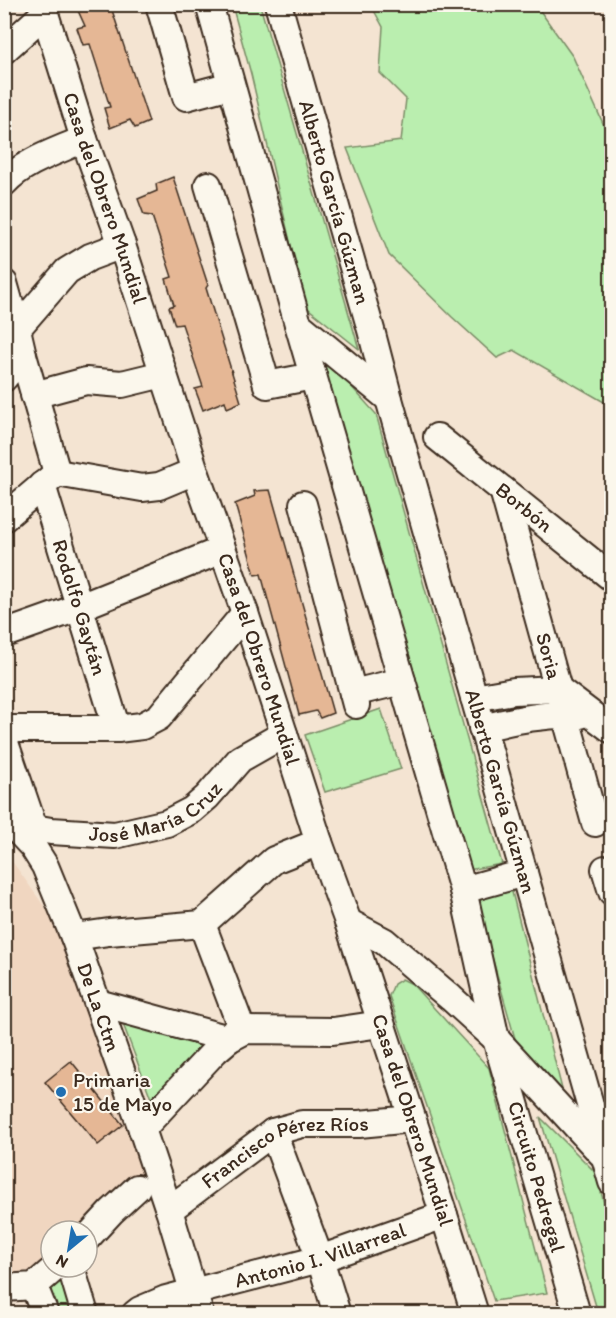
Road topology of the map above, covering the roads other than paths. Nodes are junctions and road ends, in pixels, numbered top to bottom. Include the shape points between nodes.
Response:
1 (159, 4) edge
2 (208, 4) edge
3 (278, 4) edge
4 (43, 9) edge
5 (4, 50) edge
6 (231, 85) junction
7 (84, 139) junction
8 (4, 183) edge
9 (208, 185) dead end
10 (122, 245) junction
11 (4, 283) edge
12 (298, 324) junction
13 (15, 342) edge
14 (163, 374) junction
15 (313, 376) junction
16 (4, 378) edge
17 (34, 394) junction
18 (389, 399) junction
19 (437, 437) dead end
20 (195, 471) junction
21 (49, 479) junction
22 (503, 490) junction
23 (303, 504) dead end
24 (4, 518) edge
25 (222, 550) junction
26 (612, 578) edge
27 (80, 608) junction
28 (245, 613) junction
29 (4, 634) edge
30 (402, 681) junction
31 (558, 689) junction
32 (474, 698) junction
33 (564, 714) junction
34 (602, 723) edge
35 (482, 728) junction
36 (4, 729) edge
37 (117, 729) junction
38 (284, 735) junction
39 (4, 740) edge
40 (6, 817) edge
41 (595, 823) dead end
42 (33, 837) junction
43 (319, 842) junction
44 (524, 873) junction
45 (463, 890) junction
46 (348, 922) junction
47 (202, 924) junction
48 (74, 937) junction
49 (98, 1003) junction
50 (381, 1024) junction
51 (238, 1031) junction
52 (496, 1040) junction
53 (412, 1119) junction
54 (142, 1129) junction
55 (273, 1132) junction
56 (605, 1157) junction
57 (612, 1182) edge
58 (137, 1188) dead end
59 (169, 1210) junction
60 (444, 1215) junction
61 (99, 1225) edge
62 (320, 1259) junction
63 (42, 1279) edge
64 (75, 1279) edge
65 (34, 1286) junction
66 (4, 1288) edge
67 (197, 1303) edge
68 (45, 1314) edge
69 (85, 1314) edge
70 (135, 1314) edge
71 (337, 1314) edge
72 (475, 1314) edge
73 (578, 1314) edge

1 - 6 street via 188,107
2 - 6 street
3 - 18 street, Alberto García Gúzman
4 - 5 street
4 - 7 street, Casa del Obrero Mundial
6 - 12 street
7 - 8 street via 31,163
7 - 10 street, Casa del Obrero Mundial
9 - 15 street via 269,392
10 - 13 street via 67,271
10 - 14 street, Casa del Obrero Mundial
11 - 13 street, Rodolfo Gaytán
12 - 15 street
12 - 18 street
13 - 16 street
13 - 17 street, Rodolfo Gaytán
14 - 17 street via 122,384 86,381
14 - 20 street, Casa del Obrero Mundial
15 - 30 street
17 - 21 street, Rodolfo Gaytán
18 - 32 street, Alberto García Gúzman
19 - 22 street, Borbón
20 - 21 street via 159,486 142,488
20 - 25 street, Casa del Obrero Mundial
21 - 24 street
21 - 27 street, Rodolfo Gaytán
22 - 26 street, Borbón
22 - 31 street, Soria
23 - 30 street via 355,699
25 - 27 street
25 - 28 street, Casa del Obrero Mundial
27 - 29 street
27 - 37 street, Rodolfo Gaytán
28 - 37 street via 159,717 142,726
28 - 38 street, Casa del Obrero Mundial
30 - 45 street
31 - 32 street
31 - 33 street, Soria
31 - 34 street
32 - 35 street, Alberto García Gúzman
33 - 34 street
33 - 35 street via 522,718
33 - 41 street, Soria
35 - 44 street, Alberto García Gúzman
36 - 37 street
38 - 42 street, José María Cruz via 240,759 207,797 167,824 114,834 51,831
38 - 43 street, Casa del Obrero Mundial
39 - 42 street
40 - 42 street, De La Ctm
42 - 48 street, De La Ctm
43 - 46 street, Casa del Obrero Mundial
43 - 47 street via 273,860
44 - 45 street
44 - 56 street, Alberto García Gúzman
45 - 52 street
46 - 50 street, Casa del Obrero Mundial
46 - 52 street via 384,941
47 - 48 street
47 - 51 street
48 - 49 street, De La Ctm
49 - 51 street
49 - 54 street, De La Ctm
50 - 51 street via 333,1031
50 - 53 street, Casa del Obrero Mundial
51 - 54 street
52 - 56 street
52 - 73 street, Circuito Pedregal
53 - 55 street, Francisco Pérez Ríos via 302,1124
53 - 60 street, Casa del Obrero Mundial
54 - 59 street, De La Ctm
55 - 59 street, Francisco Pérez Ríos
55 - 62 street
56 - 57 street, Alberto García Gúzman
58 - 61 street
59 - 67 street, De La Ctm
60 - 62 street, Antonio I. Villarreal
60 - 72 street, Casa del Obrero Mundial
62 - 67 street, Antonio I. Villarreal
62 - 71 street
63 - 65 street
64 - 69 street
65 - 66 street
65 - 68 street
67 - 70 street, Antonio I. Villarreal via 166,1299

